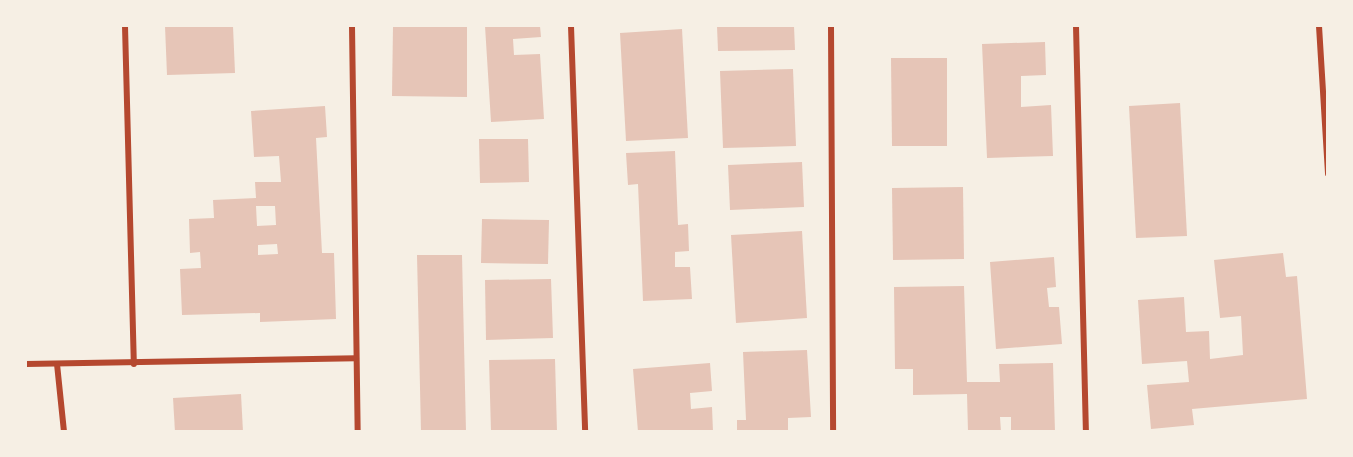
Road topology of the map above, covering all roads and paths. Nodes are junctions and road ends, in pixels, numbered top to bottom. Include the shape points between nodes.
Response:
1 (125, 26) edge
2 (352, 26) edge
3 (571, 26) edge
4 (831, 26) edge
5 (1076, 26) edge
6 (1319, 26) edge
7 (1328, 174) edge
8 (356, 358) junction
9 (26, 364) edge
10 (57, 364) junction
11 (134, 364) junction
12 (64, 432) edge
13 (358, 432) edge
14 (585, 432) edge
15 (833, 432) edge
16 (1086, 432) edge

1 - 11 street
2 - 8 street
3 - 14 street
4 - 15 street
5 - 16 street
6 - 7 street
8 - 11 street
8 - 13 street
9 - 10 street
10 - 11 street
10 - 12 street

